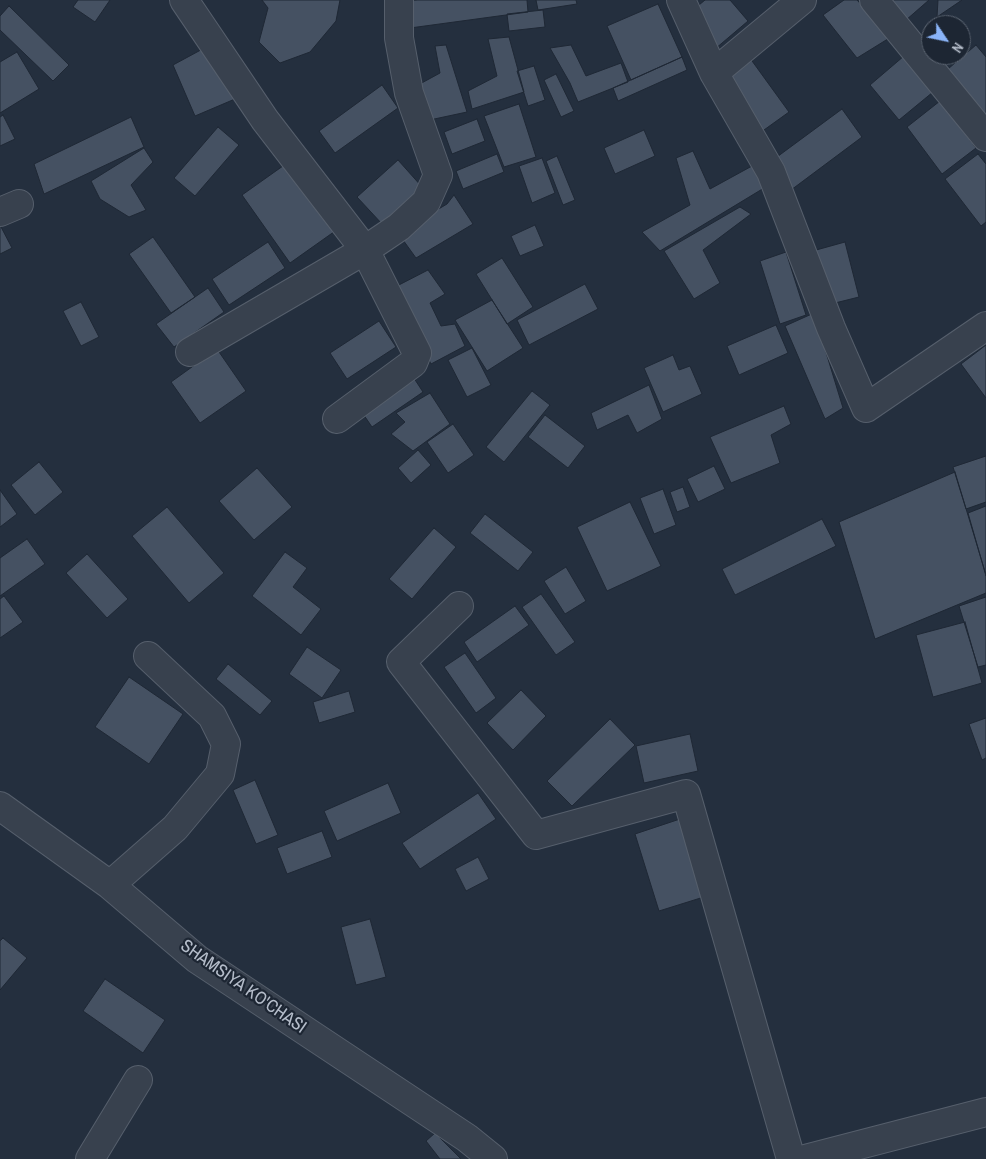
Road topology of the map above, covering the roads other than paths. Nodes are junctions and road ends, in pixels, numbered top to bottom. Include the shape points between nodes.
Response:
1 (184, 0) edge
2 (398, 0) edge
3 (681, 0) edge
4 (802, 0) edge
5 (874, 0) edge
6 (714, 73) junction
7 (986, 137) edge
8 (365, 250) junction
9 (986, 326) edge
10 (190, 352) dead end
11 (337, 419) dead end
12 (459, 606) dead end
13 (148, 656) dead end
14 (0, 806) edge
15 (110, 885) junction
16 (138, 1080) dead end
17 (986, 1112) edge
18 (90, 1159) edge
19 (493, 1159) edge
20 (791, 1159) edge
21 (805, 1159) edge

1 - 8 street via 265,120
2 - 8 street via 399,38 409,93 438,174 426,202
3 - 6 street
4 - 6 street
5 - 7 street
6 - 9 street via 771,172 831,328 866,408
8 - 10 street
8 - 11 street via 417,352 413,363
12 - 20 street via 401,662 536,835 686,794
13 - 15 street via 212,716 226,744 220,774 209,788 175,828
14 - 15 street, SHAMSIYA KO'CHASI
15 - 19 street, SHAMSIYA KO'CHASI via 197,959 467,1138
16 - 18 street
17 - 21 street

